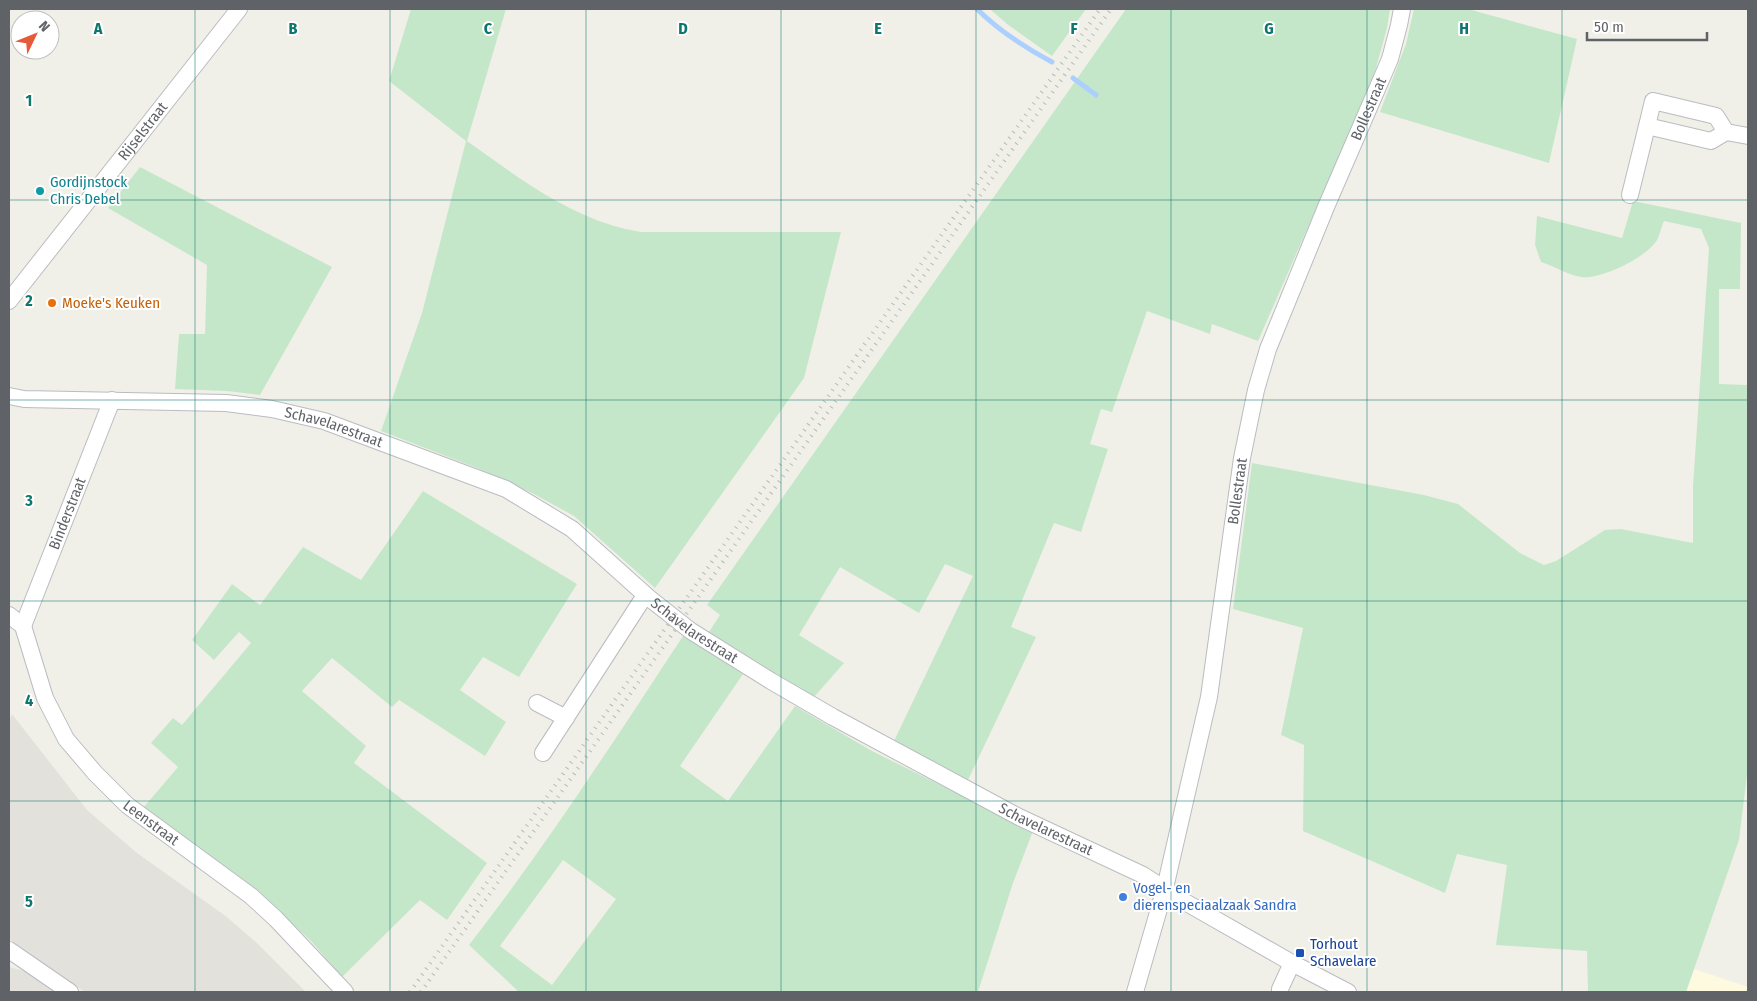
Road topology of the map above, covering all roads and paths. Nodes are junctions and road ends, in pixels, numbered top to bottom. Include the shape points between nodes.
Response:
1 (239, 9) edge
2 (1402, 9) edge
3 (1647, 126) junction
4 (1726, 132) junction
5 (1748, 136) edge
6 (1630, 194) dead end
7 (9, 301) edge
8 (9, 396) edge
9 (112, 400) junction
10 (649, 598) junction
11 (9, 615) edge
12 (23, 626) junction
13 (537, 703) dead end
14 (566, 718) junction
15 (543, 753) dead end
16 (1165, 888) junction
17 (9, 950) edge
18 (1292, 963) junction
19 (70, 992) edge
20 (345, 992) edge
21 (1135, 992) edge
22 (1280, 992) edge
23 (1348, 992) edge

1 - 7 street, Rijselstraat
2 - 16 street, Bollestraat via 1390,60 1322,216 1268,349 1256,390 1242,458 1209,696
3 - 4 street via 1711,141
3 - 4 street via 1653,101 1716,116
3 - 6 street
4 - 5 street
8 - 9 street, Schavelarestraat
9 - 10 street, Schavelarestraat via 226,403 324,421 506,489 572,529
9 - 12 street, Binderstraat
10 - 14 street via 642,600
10 - 16 street, Schavelarestraat via 691,631 833,717 1020,817
11 - 12 street
12 - 20 street, Leenstraat via 45,698 66,739 95,773 127,805 251,896
13 - 14 street
14 - 15 street
16 - 18 street, Schavelarestraat
16 - 21 street, Bollestraat
17 - 19 street
18 - 22 street
18 - 23 street, Schavelarestraat

